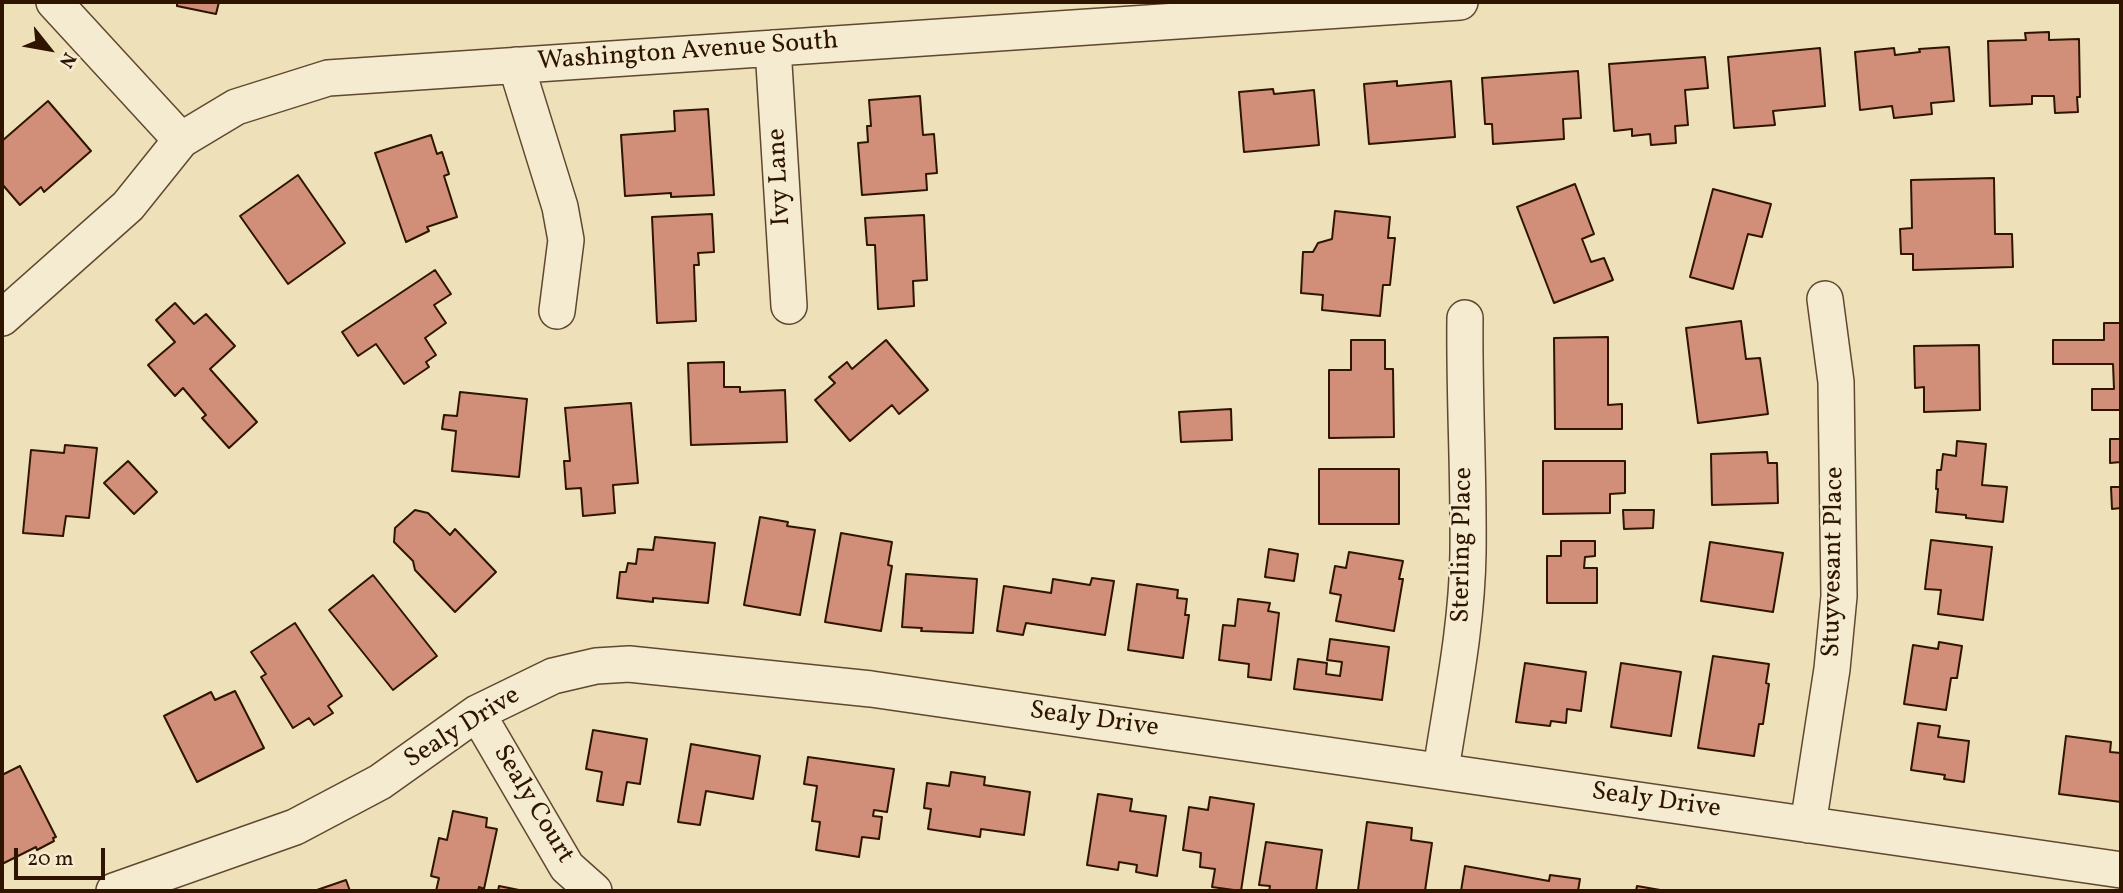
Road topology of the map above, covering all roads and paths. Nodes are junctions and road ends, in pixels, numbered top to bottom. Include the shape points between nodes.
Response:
1 (54, 2) edge
2 (1460, 2) edge
3 (1029, 16) edge
4 (774, 48) junction
5 (516, 65) junction
6 (181, 141) junction
7 (1825, 299) dead end
8 (789, 306) dead end
9 (557, 311) dead end
10 (1465, 317) dead end
11 (2, 318) edge
12 (477, 713) junction
13 (1441, 770) junction
14 (1808, 825) junction
15 (2121, 870) edge
16 (114, 891) edge
17 (594, 891) edge

1 - 6 street
2 - 3 street, Washington Avenue South
3 - 4 street, Washington Avenue South
4 - 5 street, Washington Avenue South
4 - 8 street, Ivy Lane
5 - 6 street, Washington Avenue South via 328,78 236,107
5 - 9 street via 566,240
6 - 11 street, Washington Avenue South via 128,206
7 - 14 street, Stuyvesant Place via 1836,382 1839,596
10 - 13 street, Sterling Place via 1468,555 1461,646
12 - 13 street, Sealy Drive via 553,676 629,664 871,689
12 - 16 street, Sealy Drive via 380,782 295,827
12 - 17 street, Sealy Court via 567,867
13 - 14 street, Sealy Drive
14 - 15 street, Sealy Drive

